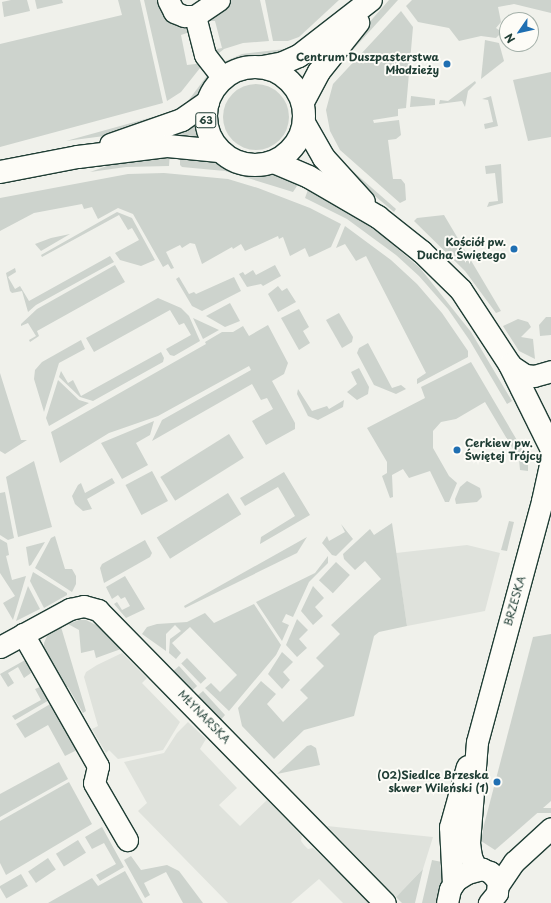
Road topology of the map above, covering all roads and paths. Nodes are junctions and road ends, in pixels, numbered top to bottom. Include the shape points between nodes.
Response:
1 (168, 0) edge
2 (219, 0) edge
3 (371, 0) edge
4 (376, 0) edge
5 (195, 16) junction
6 (263, 67) junction
7 (223, 78) junction
8 (208, 102) junction
9 (303, 112) junction
10 (220, 151) junction
11 (78, 157) junction
12 (274, 162) junction
13 (0, 172) edge
14 (378, 217) junction
15 (510, 365) junction
16 (551, 371) edge
17 (551, 448) edge
18 (551, 460) edge
19 (551, 526) edge
20 (528, 555) junction
21 (23, 634) junction
22 (0, 647) edge
23 (477, 742) junction
24 (551, 828) edge
25 (127, 840) dead end
26 (488, 875) junction
27 (453, 884) junction
28 (386, 903) edge
29 (447, 903) edge
30 (489, 903) edge

1 - 5 street via 174,12 184,16
2 - 5 street
3 - 6 main road, 63 via 299,56 283,63
4 - 9 main road, 63 via 318,72
5 - 7 street via 205,55
6 - 7 main road, 63 via 249,67
6 - 9 main road via 288,79
7 - 8 main road, 63
8 - 10 main road, 63 via 207,128
8 - 11 main road, 63 via 182,120
9 - 12 main road, 63 via 295,147
9 - 14 main road via 324,158
10 - 11 main road, 63 via 174,145
10 - 12 main road, 63 via 231,160 245,165 260,166
11 - 13 main road, 63
12 - 14 main road via 309,177
14 - 15 main road via 422,252 461,290
15 - 16 street via 525,375 534,376
15 - 17 main road
18 - 20 street, BRZESKA
19 - 20 street via 536,540
20 - 23 street, BRZESKA
21 - 22 street, MŁYNARSKA
21 - 25 street via 98,766 94,784
21 - 28 street, MŁYNARSKA via 77,607 90,606 105,615
23 - 26 street, BRZESKA via 469,843 471,857
23 - 27 street, BRZESKA via 452,815 449,851
24 - 26 street via 521,855
26 - 27 street via 467,873
26 - 30 street via 497,893
27 - 29 street

